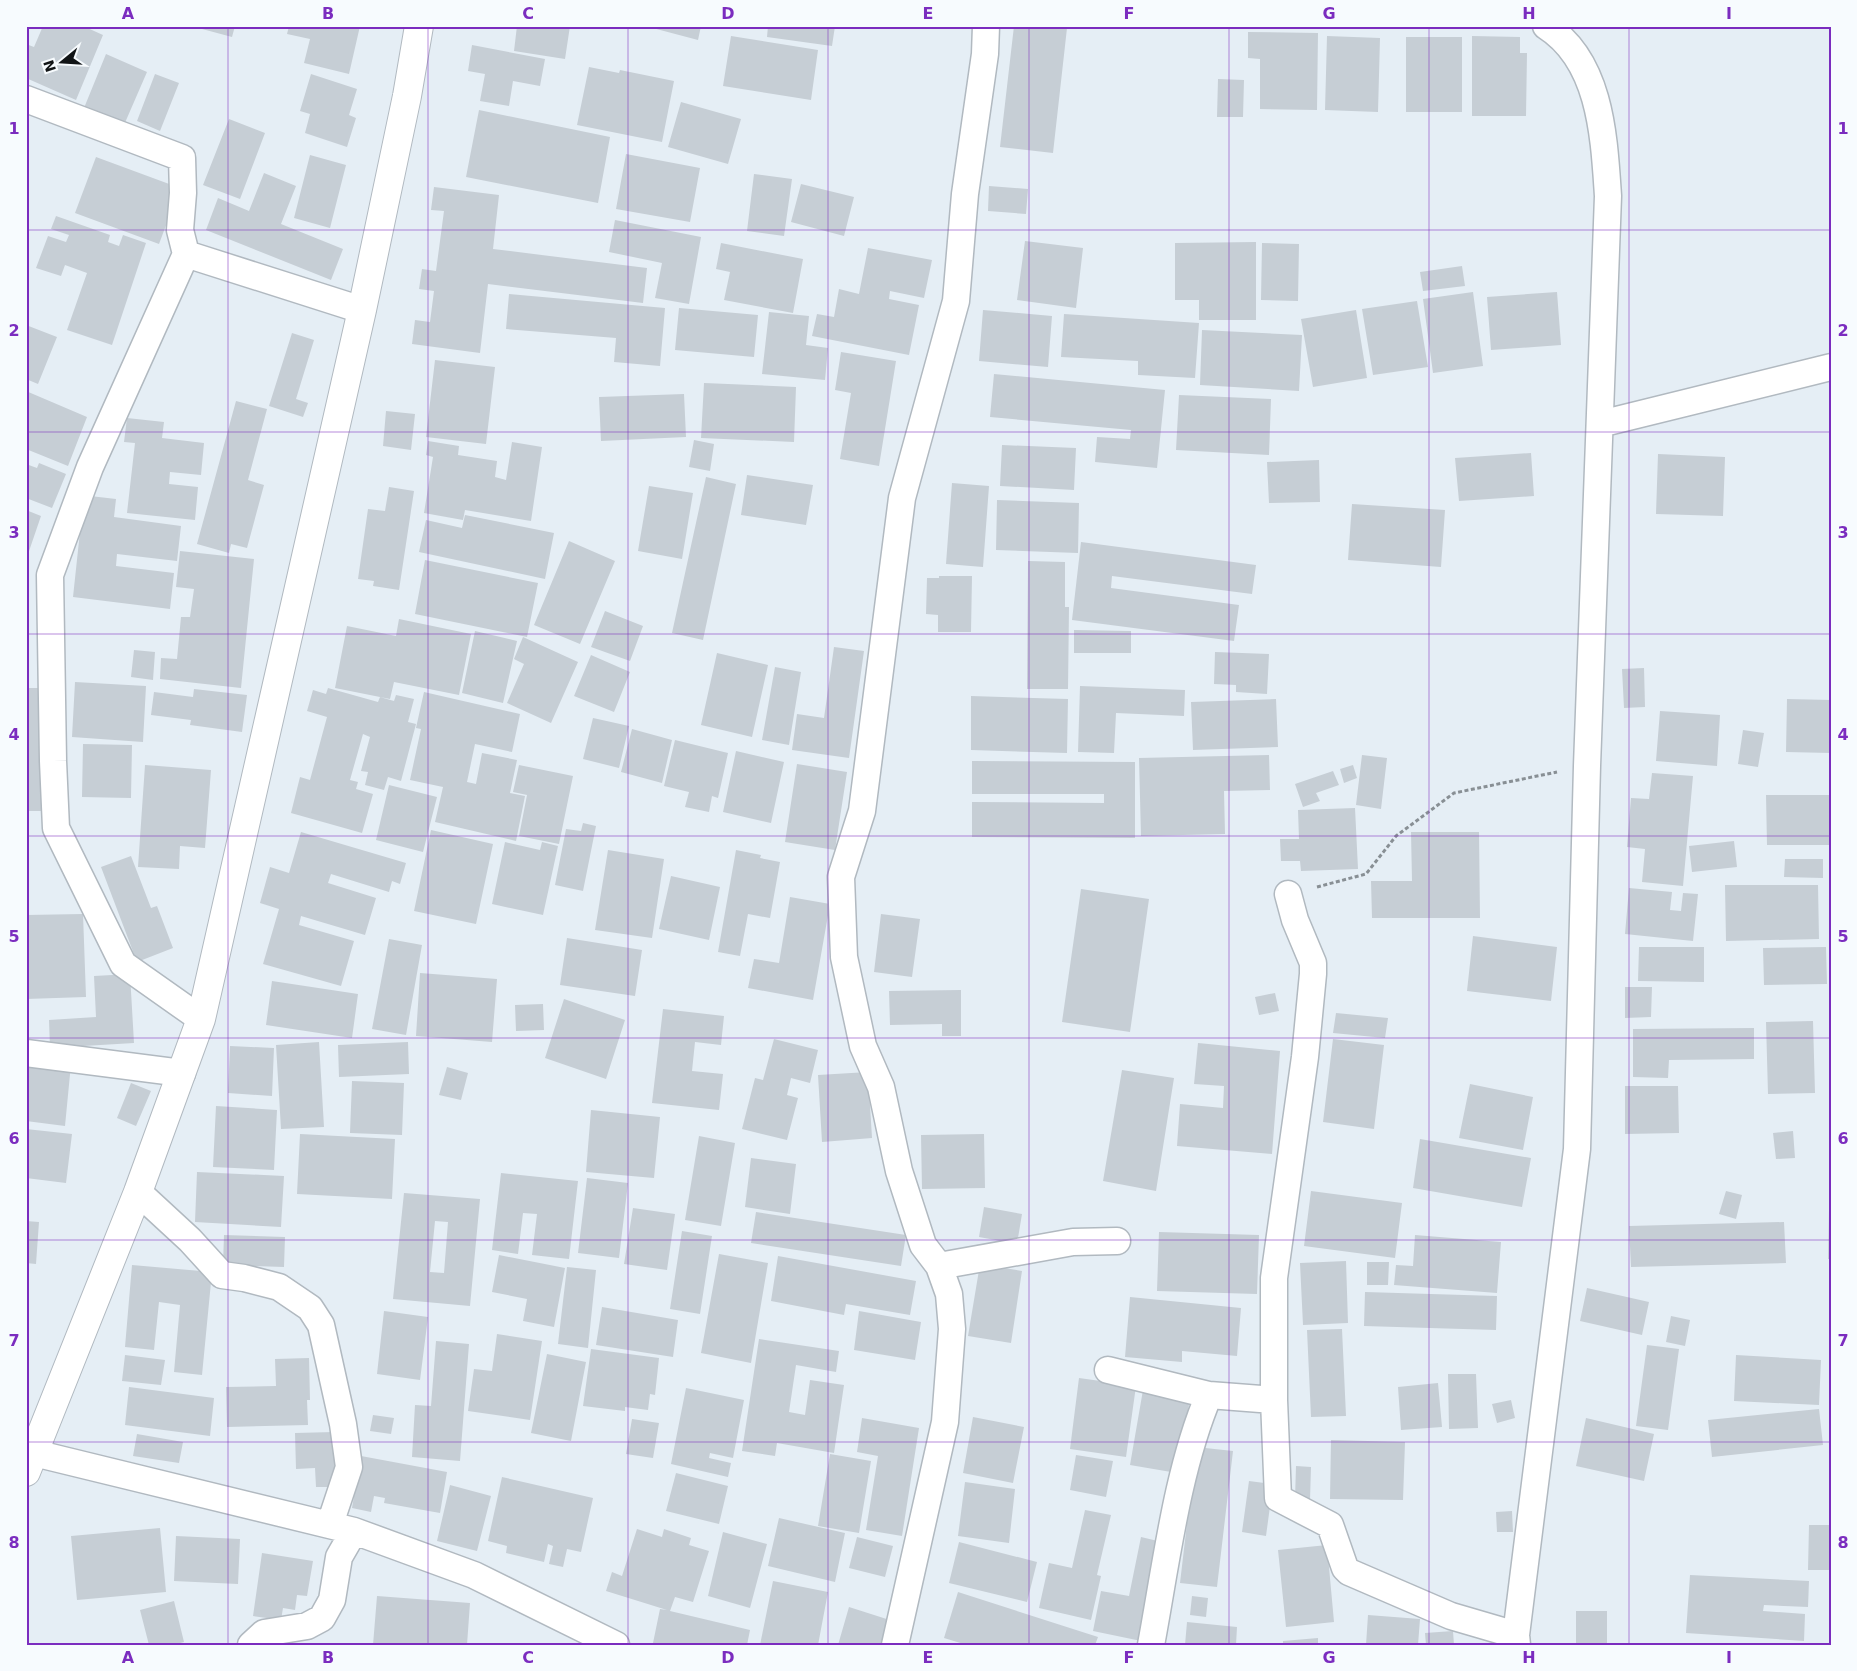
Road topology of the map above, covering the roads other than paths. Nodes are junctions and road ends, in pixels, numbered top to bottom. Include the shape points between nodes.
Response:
1 (419, 26) edge
2 (986, 26) edge
3 (1546, 26) edge
4 (26, 99) edge
5 (186, 254) junction
6 (362, 310) junction
7 (1831, 367) edge
8 (1600, 424) junction
9 (1288, 894) road end
10 (201, 1019) junction
11 (26, 1053) edge
12 (182, 1073) junction
13 (138, 1192) junction
14 (1117, 1241) dead end
15 (939, 1266) junction
16 (1108, 1370) dead end
17 (1209, 1395) junction
18 (1274, 1400) junction
19 (29, 1458) edge
20 (342, 1528) junction
21 (1516, 1640) edge
22 (251, 1645) edge
23 (616, 1645) edge
24 (895, 1645) edge
25 (1151, 1645) edge

1 - 6 main road
2 - 15 street via 986,54 965,194 956,301 902,498 862,811 842,877 844,957 863,1046 881,1087 899,1171 923,1245
3 - 8 street via 1580,59 1603,134 1608,196
4 - 5 street via 182,158 180,230
5 - 6 street
5 - 10 street via 90,467 50,575 53,761 56,828 123,964
6 - 10 main road
7 - 8 street
8 - 21 street via 1577,1149
9 - 18 street via 1313,962 1313,974 1274,1278
10 - 12 main road
11 - 12 street
12 - 13 main road
13 - 19 main road
13 - 20 street via 222,1275 279,1287 310,1308 321,1324 349,1467
14 - 15 street via 1073,1242
15 - 24 street via 949,1294 952,1329 944,1422
16 - 17 street
17 - 18 street
17 - 25 street via 1194,1434
18 - 21 street via 1278,1498 1330,1524 1345,1568 1451,1616
19 - 20 street
20 - 22 street via 332,1600 322,1618 307,1626 264,1633
20 - 23 street via 474,1575

